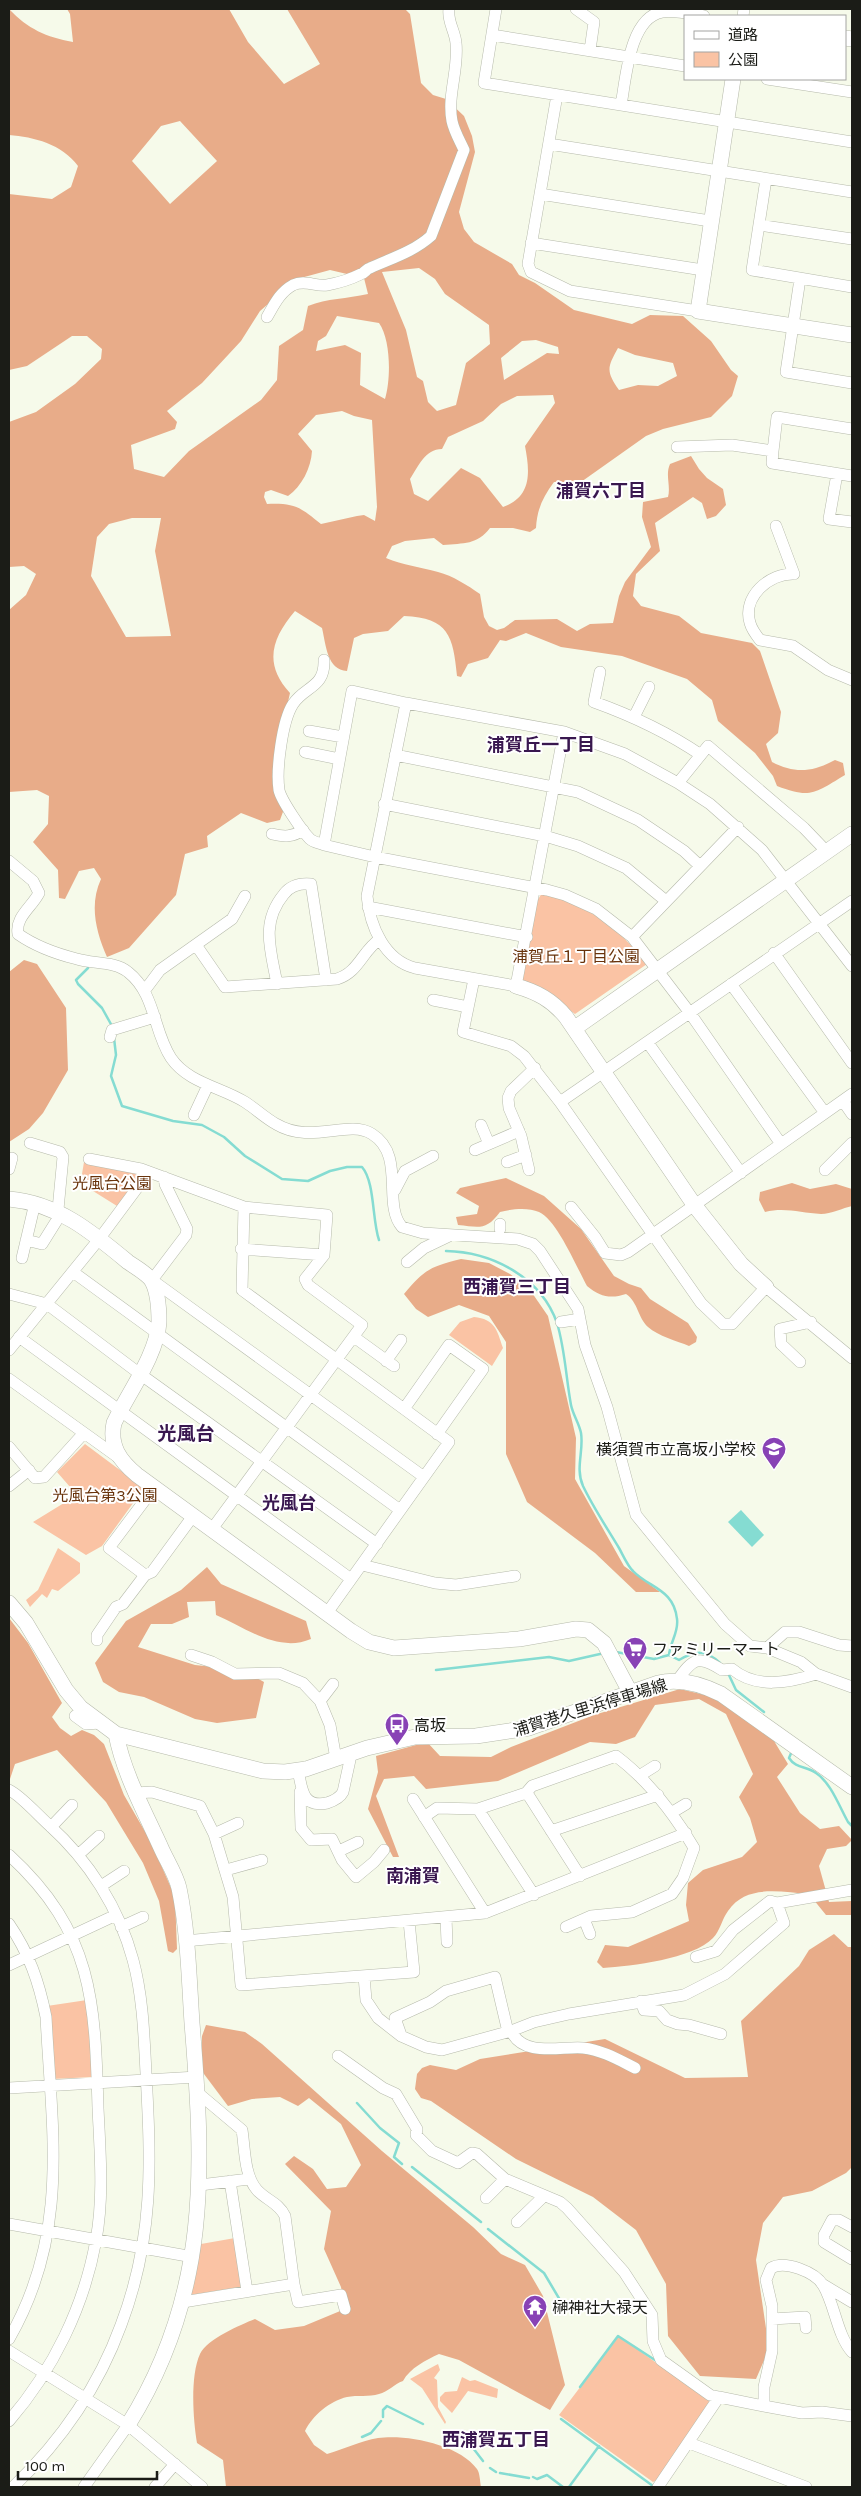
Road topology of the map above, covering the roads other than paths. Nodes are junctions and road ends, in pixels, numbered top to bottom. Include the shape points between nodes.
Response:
1 (449, 9) edge
2 (496, 9) edge
3 (576, 9) edge
4 (596, 9) edge
5 (697, 15) edge
6 (594, 22) junction
7 (492, 35) junction
8 (590, 50) junction
9 (630, 58) junction
10 (684, 66) edge
11 (733, 80) edge
12 (774, 80) edge
13 (852, 92) edge
14 (557, 95) junction
15 (621, 105) junction
16 (727, 122) junction
17 (852, 142) edge
18 (549, 144) junction
19 (719, 171) junction
20 (766, 179) junction
21 (852, 192) edge
22 (540, 194) junction
23 (710, 221) junction
24 (759, 225) junction
25 (852, 239) edge
26 (531, 243) junction
27 (704, 270) junction
28 (800, 279) junction
29 (852, 287) edge
30 (698, 311) junction
31 (267, 317) dead end
32 (794, 325) junction
33 (852, 335) edge
34 (852, 383) edge
35 (852, 429) edge
36 (678, 447) dead end
37 (772, 450) junction
38 (837, 474) junction
39 (852, 476) edge
40 (852, 522) edge
41 (776, 526) dead end
42 (324, 660) dead end
43 (600, 672) dead end
44 (852, 680) edge
45 (649, 687) dead end
46 (406, 703) junction
47 (634, 717) junction
48 (310, 732) dead end
49 (564, 732) junction
50 (343, 736) junction
51 (305, 752) dead end
52 (395, 754) junction
53 (701, 755) junction
54 (339, 759) junction
55 (678, 783) junction
56 (554, 786) junction
57 (384, 804) junction
58 (738, 827) junction
59 (304, 830) junction
60 (272, 834) dead end
61 (852, 834) edge
62 (545, 836) junction
63 (324, 845) junction
64 (827, 852) junction
65 (375, 857) junction
66 (9, 861) edge
67 (700, 866) junction
68 (787, 881) junction
69 (535, 888) junction
70 (245, 896) dead end
71 (666, 901) junction
72 (852, 901) edge
73 (368, 907) junction
74 (820, 924) junction
75 (18, 934) junction
76 (527, 937) junction
77 (632, 937) junction
78 (380, 939) junction
79 (9, 942) edge
80 (196, 945) junction
81 (774, 953) junction
82 (852, 966) edge
83 (658, 969) junction
84 (474, 979) junction
85 (326, 980) junction
86 (277, 984) junction
87 (732, 984) junction
88 (516, 986) junction
89 (145, 990) junction
90 (433, 1000) dead end
91 (468, 1007) junction
92 (690, 1013) junction
93 (156, 1017) junction
94 (575, 1028) junction
95 (110, 1037) dead end
96 (648, 1043) junction
97 (852, 1063) edge
98 (534, 1068) junction
99 (604, 1072) junction
100 (208, 1085) junction
101 (847, 1097) edge
102 (560, 1102) junction
103 (825, 1114) junction
104 (852, 1114) edge
105 (194, 1115) dead end
106 (481, 1125) dead end
107 (519, 1131) junction
108 (30, 1143) dead end
109 (488, 1144) junction
110 (781, 1144) junction
111 (852, 1144) edge
112 (474, 1150) dead end
113 (526, 1155) junction
114 (433, 1156) dead end
115 (88, 1159) dead end
116 (507, 1162) dead end
117 (529, 1170) dead end
118 (825, 1170) dead end
119 (148, 1172) junction
120 (741, 1173) junction
121 (164, 1177) junction
122 (394, 1191) junction
123 (9, 1199) edge
124 (35, 1203) junction
125 (695, 1206) junction
126 (244, 1207) junction
127 (571, 1207) dead end
128 (59, 1212) junction
129 (449, 1236) junction
130 (652, 1236) junction
131 (100, 1238) junction
132 (26, 1240) junction
133 (241, 1250) junction
134 (324, 1255) junction
135 (22, 1258) dead end
136 (407, 1262) dead end
137 (73, 1272) junction
138 (152, 1280) junction
139 (766, 1287) junction
140 (9, 1294) edge
141 (47, 1304) junction
142 (580, 1319) junction
143 (561, 1322) dead end
144 (811, 1322) junction
145 (157, 1334) junction
146 (19, 1337) junction
147 (354, 1337) junction
148 (401, 1340) dead end
149 (9, 1350) edge
150 (852, 1358) edge
151 (337, 1360) junction
152 (800, 1362) dead end
153 (140, 1374) junction
154 (9, 1379) edge
155 (311, 1394) junction
156 (404, 1409) junction
157 (120, 1410) junction
158 (286, 1428) junction
159 (83, 1434) junction
160 (437, 1434) junction
161 (9, 1447) edge
162 (119, 1458) junction
163 (262, 1461) junction
164 (29, 1470) junction
165 (424, 1477) junction
166 (9, 1486) edge
167 (154, 1488) junction
168 (237, 1496) junction
169 (400, 1510) junction
170 (193, 1516) junction
171 (212, 1529) junction
172 (376, 1544) junction
173 (362, 1565) junction
174 (145, 1575) junction
175 (515, 1576) dead end
176 (351, 1579) junction
177 (9, 1604) edge
178 (327, 1613) junction
179 (97, 1640) dead end
180 (852, 1646) edge
181 (767, 1648) junction
182 (190, 1655) dead end
183 (816, 1674) junction
184 (677, 1681) junction
185 (333, 1684) dead end
186 (852, 1687) edge
187 (630, 1692) junction
188 (320, 1701) junction
189 (75, 1716) dead end
190 (100, 1723) junction
191 (116, 1734) junction
192 (343, 1757) junction
193 (654, 1766) dead end
194 (298, 1770) junction
195 (639, 1776) junction
196 (852, 1787) edge
197 (9, 1790) edge
198 (302, 1790) junction
199 (136, 1793) junction
200 (527, 1793) junction
201 (658, 1795) junction
202 (413, 1800) dead end
203 (686, 1804) dead end
204 (72, 1805) dead end
205 (478, 1809) junction
206 (672, 1813) junction
207 (424, 1817) junction
208 (238, 1823) dead end
209 (51, 1827) junction
210 (551, 1831) junction
211 (686, 1833) junction
212 (214, 1834) junction
213 (99, 1836) dead end
214 (358, 1842) dead end
215 (384, 1850) dead end
216 (339, 1851) junction
217 (9, 1855) edge
218 (78, 1855) junction
219 (262, 1860) dead end
220 (226, 1870) junction
221 (124, 1871) dead end
222 (580, 1876) junction
223 (101, 1886) junction
224 (852, 1890) edge
225 (534, 1895) junction
226 (778, 1903) junction
227 (632, 1912) junction
228 (485, 1913) junction
229 (116, 1915) junction
230 (143, 1917) dead end
231 (446, 1918) junction
232 (584, 1919) junction
233 (409, 1921) junction
234 (637, 1922) dead end
235 (9, 1924) edge
236 (121, 1927) junction
237 (566, 1927) dead end
238 (590, 1934) dead end
239 (72, 1936) junction
240 (237, 1936) junction
241 (185, 1940) junction
242 (447, 1942) dead end
243 (29, 1955) junction
244 (696, 1957) dead end
245 (9, 1965) edge
246 (364, 1976) junction
247 (641, 2001) junction
248 (509, 2032) junction
249 (721, 2034) dead end
250 (401, 2036) junction
251 (338, 2056) dead end
252 (635, 2068) dead end
253 (197, 2077) junction
254 (146, 2081) junction
255 (98, 2084) junction
256 (50, 2086) junction
257 (9, 2088) edge
258 (198, 2093) junction
259 (249, 2179) junction
260 (505, 2179) junction
261 (230, 2181) junction
262 (200, 2185) junction
263 (544, 2196) junction
264 (486, 2198) dead end
265 (294, 2206) dead end
266 (281, 2207) junction
267 (517, 2222) dead end
268 (9, 2224) edge
269 (852, 2227) edge
270 (49, 2232) junction
271 (96, 2240) junction
272 (143, 2248) junction
273 (193, 2257) junction
274 (852, 2259) edge
275 (294, 2284) junction
276 (822, 2284) junction
277 (247, 2290) junction
278 (183, 2302) junction
279 (852, 2302) edge
280 (345, 2309) dead end
281 (772, 2319) junction
282 (806, 2328) dead end
283 (9, 2339) edge
284 (9, 2351) edge
285 (852, 2352) edge
286 (44, 2373) junction
287 (719, 2397) junction
288 (85, 2400) junction
289 (764, 2406) junction
290 (852, 2416) edge
291 (9, 2421) edge
292 (128, 2425) junction
293 (689, 2443) junction
294 (176, 2464) junction
295 (774, 2476) junction
296 (13, 2487) edge
297 (84, 2487) edge
298 (155, 2487) edge
299 (202, 2487) edge
300 (658, 2487) edge
301 (770, 2487) edge
302 (806, 2487) edge

1 - 31 street via 457,55 451,99 452,122 464,150 432,236 421,245 367,269 363,274 329,284 306,282 292,285 279,297
2 - 7 street
3 - 6 street
4 - 6 street
5 - 9 street via 657,14 636,33
6 - 8 street
7 - 8 street
7 - 14 street via 484,83
8 - 9 street
9 - 10 street
9 - 15 street
11 - 16 street
12 - 13 street
14 - 15 street
14 - 18 street
15 - 16 street
16 - 17 street
16 - 19 street
18 - 19 street
18 - 22 street
19 - 20 street
19 - 23 street
20 - 21 street
20 - 24 street
22 - 23 street
22 - 26 street
23 - 27 street
24 - 25 street
24 - 28 street via 752,270
26 - 27 street
26 - 30 street via 528,264 531,272 570,291
27 - 30 street
28 - 29 street
28 - 32 street
30 - 32 street
32 - 33 street
32 - 34 street via 786,372
35 - 37 street via 777,417
36 - 37 street via 732,445
37 - 38 street via 772,463
38 - 39 street
38 - 40 street via 829,519
41 - 44 street via 794,574 778,574 759,590 749,611 752,630 760,640 785,642 828,670
42 - 59 street via 324,673 314,687 293,704 287,716 279,766 279,792
43 - 47 street via 594,702
45 - 47 street
46 - 49 street
46 - 50 street via 352,691
46 - 52 street
47 - 53 street
48 - 50 street
49 - 55 street via 624,754
49 - 56 street
50 - 54 street
51 - 54 street
52 - 56 street
52 - 57 street
53 - 55 street
53 - 64 street via 708,746 804,828
54 - 63 street
55 - 58 street
56 - 62 street
56 - 67 street via 578,792 638,820 684,851
57 - 62 street
57 - 65 street
58 - 67 street
58 - 68 street
59 - 60 street via 292,836
59 - 63 street via 311,840
61 - 64 street
62 - 69 street
62 - 71 street via 605,857 633,873
63 - 65 street
64 - 68 street
65 - 69 street
65 - 73 street via 367,896
66 - 75 street via 33,881 39,894 21,919
67 - 71 street
68 - 74 street
68 - 83 street
69 - 76 street
69 - 77 street via 583,903
70 - 80 street via 232,919
71 - 77 street
72 - 74 street
73 - 76 street
73 - 78 street
74 - 81 street
74 - 82 street
75 - 79 street
75 - 89 street via 29,942 77,960 124,969
76 - 88 street
77 - 83 street
78 - 84 street via 401,963
78 - 85 street via 368,948 353,972
80 - 86 street via 225,987
80 - 89 street via 160,970
81 - 87 street
81 - 97 street
83 - 92 street
83 - 94 street
84 - 88 street
84 - 91 street
85 - 86 street
85 - 86 street via 312,884 296,885 289,888 270,916 269,934
87 - 92 street
87 - 103 street
88 - 94 street via 548,999
89 - 93 street
90 - 91 street
91 - 98 street via 463,1032 511,1046
92 - 96 street
92 - 110 street
93 - 95 street via 112,1030
93 - 100 street via 164,1046 173,1061
94 - 99 street
96 - 99 street
96 - 120 street
98 - 102 street
98 - 107 street via 508,1098
99 - 102 street
99 - 125 street
100 - 105 street
100 - 122 street via 245,1102 288,1130 312,1134 353,1129 372,1134 390,1156
101 - 103 street
101 - 104 street
102 - 130 street
103 - 110 street
106 - 109 street
107 - 109 street
107 - 113 street
108 - 128 street via 60,1152 64,1157
109 - 112 street
110 - 120 street
111 - 118 street via 839,1165
113 - 116 street
113 - 117 street
114 - 122 street via 405,1171
115 - 119 street
119 - 121 street
119 - 131 street
120 - 125 street
121 - 126 street
121 - 138 street via 187,1229 186,1235
122 - 129 street via 398,1223 402,1227 423,1234
123 - 124 street
124 - 128 street
124 - 132 street
125 - 130 street
125 - 139 street via 741,1264
126 - 133 street
126 - 134 street via 328,1215
127 - 130 street via 596,1237 605,1254 621,1255
128 - 131 street
128 - 132 street via 42,1244
129 - 136 street via 424,1248
129 - 142 street via 518,1239 533,1244 563,1284 578,1309
130 - 139 street via 701,1303 723,1324 732,1324
131 - 137 street
131 - 138 street
132 - 135 street
133 - 134 street
133 - 151 street via 242,1290
134 - 147 street via 305,1279 308,1285 362,1325
137 - 141 street
137 - 145 street
138 - 145 street via 158,1302
138 - 155 street
139 - 144 street
140 - 141 street
141 - 146 street
141 - 153 street
142 - 143 street
142 - 181 street via 580,1346 607,1408 636,1514 725,1624 750,1646
144 - 150 street
144 - 152 street via 780,1329 781,1344
145 - 153 street
145 - 158 street
146 - 149 street
146 - 157 street
147 - 148 street via 390,1363
147 - 151 street
151 - 155 street
151 - 156 street
153 - 157 street
153 - 163 street
154 - 159 street
155 - 158 street
155 - 165 street
156 - 160 street
156 - 160 street via 449,1345 483,1369
157 - 162 street via 112,1434
157 - 168 street
158 - 163 street
158 - 169 street
159 - 162 street
159 - 164 street via 44,1477 35,1478
160 - 165 street via 449,1442
161 - 164 street
162 - 167 street
163 - 168 street
163 - 172 street
164 - 166 street
165 - 169 street
167 - 170 street
167 - 174 street via 109,1548
168 - 171 street
168 - 176 street
169 - 172 street
170 - 171 street
170 - 174 street via 152,1572
171 - 178 street
172 - 173 street
173 - 175 street via 442,1584 456,1585
173 - 176 street
174 - 179 street via 123,1604 116,1606
176 - 178 street
177 - 190 street, 浦賀港久里浜停車場線 via 26,1623 80,1708
178 - 187 street via 369,1642 394,1648 519,1639 576,1629 588,1630 604,1643
180 - 181 street via 799,1632 785,1632
181 - 183 street via 800,1662
182 - 188 street via 235,1674 279,1673 303,1682
183 - 184 street via 796,1680 763,1677 750,1681 732,1668 727,1670 706,1661 695,1661
183 - 186 street
184 - 187 street, 浦賀港久里浜停車場線
184 - 196 street, 浦賀港久里浜停車場線 via 700,1685 721,1694
185 - 188 street
187 - 192 street, 浦賀港久里浜停車場線 via 529,1728 476,1736 414,1737
188 - 192 street
189 - 190 street via 86,1724
190 - 191 street, 浦賀港久里浜停車場線
191 - 194 street, 浦賀港久里浜停車場線 via 255,1769
191 - 199 street
192 - 194 street, 浦賀港久里浜停車場線
192 - 198 street via 350,1760 341,1796 331,1802 314,1804
193 - 195 street
194 - 198 street
195 - 200 street via 616,1756 532,1786
195 - 201 street
197 - 209 street
198 - 216 street via 301,1828 311,1840 332,1839
199 - 212 street via 152,1792 200,1806
199 - 241 street via 179,1886
200 - 205 street
200 - 210 street
201 - 206 street
201 - 210 street
202 - 207 street
203 - 206 street
204 - 209 street
205 - 207 street via 437,1808
205 - 225 street
206 - 211 street
207 - 228 street
208 - 212 street
209 - 218 street
210 - 222 street
211 - 222 street
211 - 227 street via 694,1848 671,1900
212 - 220 street
213 - 218 street
214 - 216 street
215 - 216 street via 356,1877
217 - 239 street via 42,1887
218 - 223 street
219 - 220 street
220 - 240 street
221 - 223 street
222 - 225 street
223 - 229 street
224 - 226 street
225 - 228 street
226 - 244 street via 770,1901 733,1930 716,1951
226 - 247 street via 784,1923 726,1974 684,1995
227 - 232 street
227 - 234 street
228 - 231 street
229 - 236 street
229 - 239 street
230 - 236 street
231 - 233 street
231 - 242 street
232 - 237 street
232 - 238 street
233 - 240 street
233 - 246 street via 414,1972
235 - 243 street
236 - 254 street via 139,1990
239 - 243 street
239 - 255 street via 91,1994
240 - 241 street
240 - 246 street via 241,1985
241 - 253 street
243 - 245 street
243 - 256 street via 46,2017
246 - 250 street via 370,2009
247 - 248 street via 534,2022
247 - 249 street via 644,2010 659,2012 666,2020
248 - 250 street via 442,2050
248 - 250 street via 495,1977 446,1991 396,2018
248 - 252 street via 519,2041 536,2048 584,2048 602,2052
251 - 260 street via 396,2094 417,2129 416,2135 432,2151 458,2163 472,2153 477,2154
253 - 254 street
253 - 258 street
254 - 255 street
254 - 272 street via 150,2180
255 - 256 street
255 - 271 street via 101,2193
256 - 257 street
256 - 270 street via 54,2183
258 - 259 street via 242,2130
258 - 262 street
259 - 261 street
259 - 266 street via 258,2191
260 - 263 street
260 - 264 street
261 - 262 street
261 - 277 street
262 - 273 street
263 - 267 street
263 - 287 street via 567,2208 624,2272 652,2315 653,2341 661,2360 710,2395
265 - 266 street
266 - 275 street
268 - 270 street
269 - 274 street via 832,2220 824,2234 824,2242
270 - 271 street
270 - 283 street via 26,2305
271 - 272 street
271 - 286 street via 76,2312
272 - 273 street
272 - 288 street via 122,2324
273 - 278 street
275 - 277 street
275 - 280 street via 298,2302 341,2295
276 - 279 street
276 - 281 street via 800,2268 778,2265 771,2268 766,2280
276 - 285 street
277 - 278 street
278 - 292 street via 159,2368
281 - 282 street via 805,2317
281 - 289 street via 772,2351 764,2387
284 - 286 street
286 - 288 street
286 - 291 street
287 - 289 street
287 - 293 street
288 - 292 street
288 - 296 street via 59,2438
289 - 290 street via 802,2413
292 - 294 street
292 - 297 street
293 - 295 street
293 - 300 street
294 - 298 street
294 - 299 street
295 - 301 street
295 - 302 street

